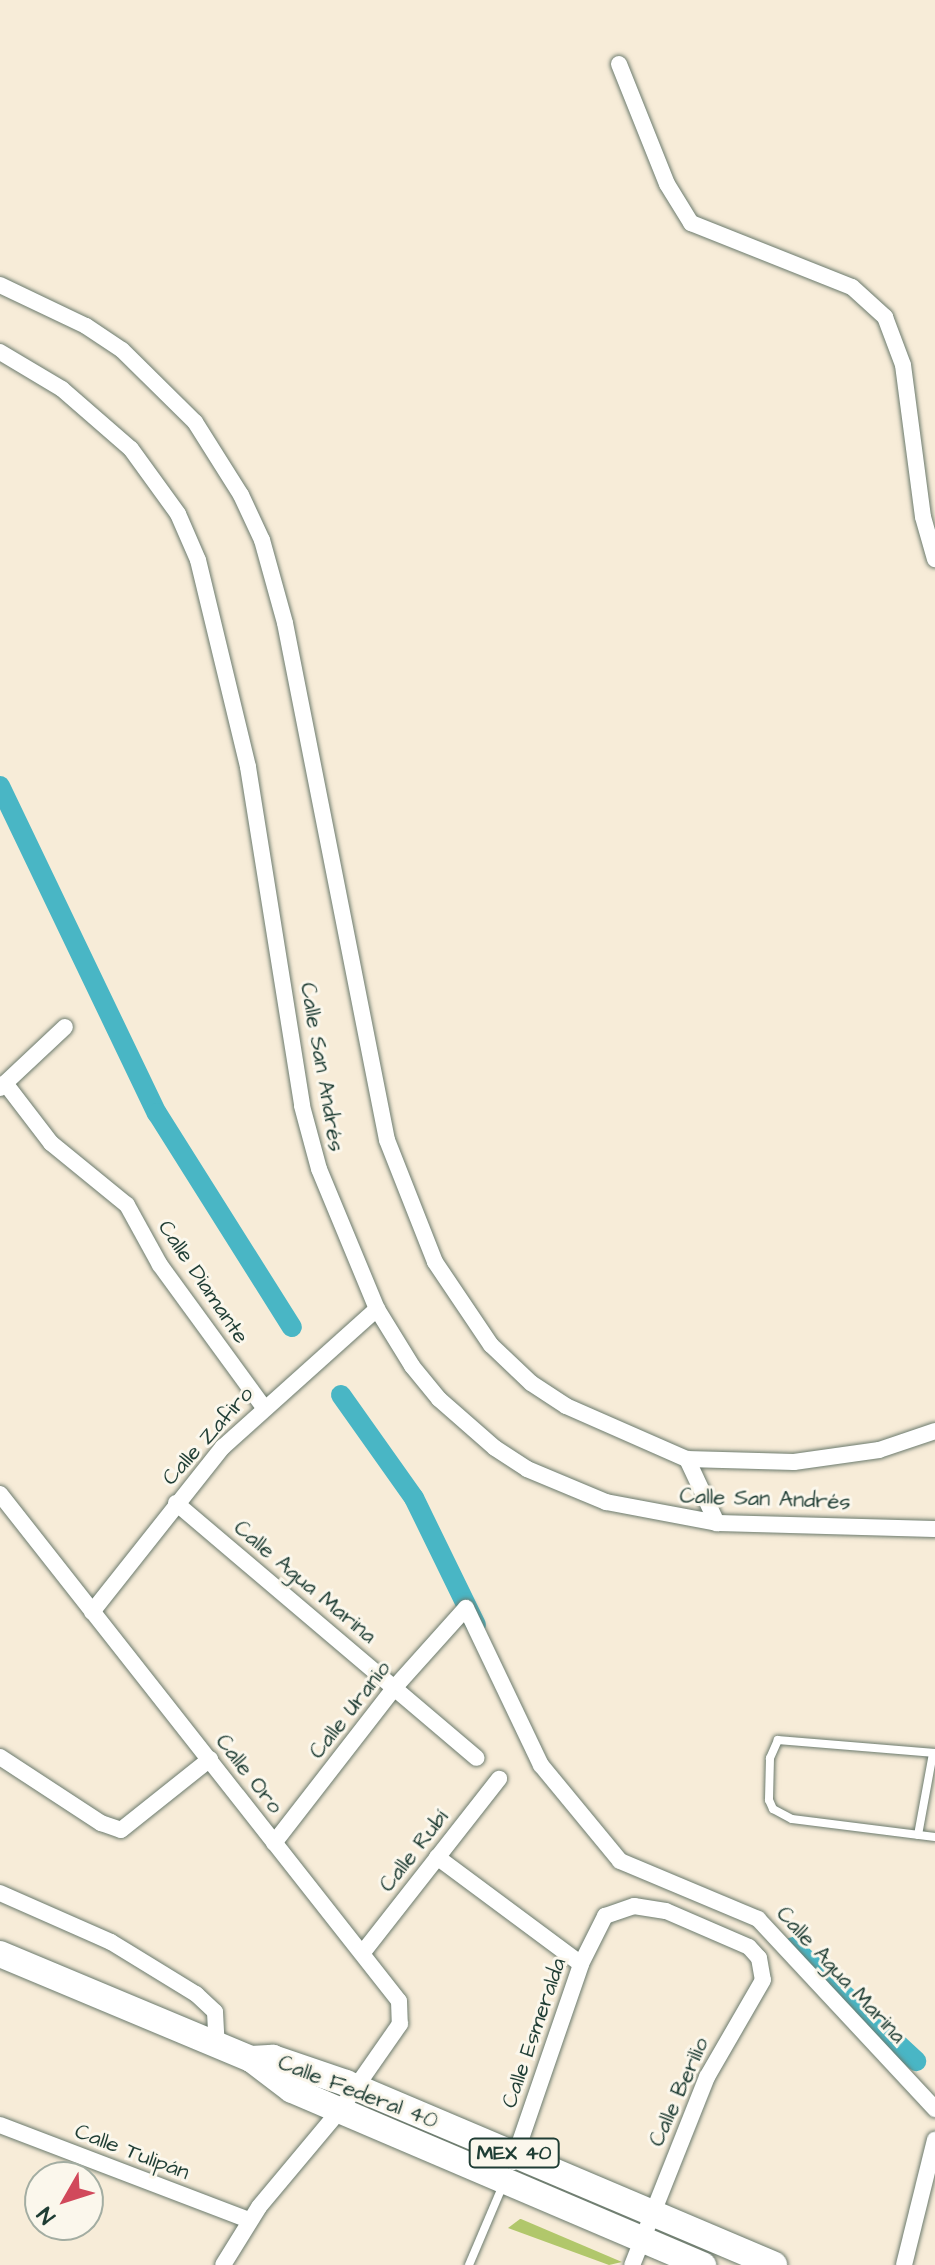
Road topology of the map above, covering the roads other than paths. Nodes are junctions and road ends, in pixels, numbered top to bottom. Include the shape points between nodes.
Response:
1 (619, 64) dead end
2 (0, 285) edge
3 (0, 352) edge
4 (935, 559) edge
5 (65, 1027) dead end
6 (2, 1086) edge
7 (377, 1309) junction
8 (263, 1406) junction
9 (935, 1431) edge
10 (687, 1459) junction
11 (0, 1494) edge
12 (176, 1503) junction
13 (717, 1523) junction
14 (935, 1529) edge
15 (466, 1608) joint
16 (92, 1612) junction
17 (395, 1687) junction
18 (934, 1753) edge
19 (0, 1757) edge
20 (477, 1758) dead end
21 (210, 1759) junction
22 (499, 1779) dead end
23 (918, 1835) junction
24 (935, 1837) edge
25 (274, 1843) junction
26 (437, 1857) junction
27 (0, 1893) edge
28 (364, 1951) junction
29 (0, 1954) edge
30 (581, 1964) junction
31 (764, 1970) joint
32 (217, 2046) junction
33 (251, 2059) junction
34 (357, 2088) junction
35 (935, 2109) edge
36 (340, 2110) junction
37 (422, 2115) junction
38 (0, 2125) edge
39 (413, 2140) junction
40 (935, 2140) edge
41 (516, 2154) junction
42 (506, 2179) junction
43 (652, 2213) junction
44 (249, 2220) junction
45 (643, 2238) junction
46 (759, 2262) edge
47 (223, 2265) edge
48 (469, 2265) edge
49 (632, 2265) edge
50 (703, 2265) edge
51 (904, 2265) edge

1 - 4 street via 667,184 691,223 852,287 885,317 903,365 923,517
2 - 10 street via 86,326 157,381 221,459 262,540 285,623 387,1140 414,1220 435,1262 491,1345 531,1383 605,1427
3 - 7 street, Calle San Andrés via 62,389 131,449 178,514 215,616 268,878 302,1106 319,1169
5 - 6 street
6 - 8 street, Calle Diamante via 51,1143 127,1205 160,1265
7 - 8 street, Calle Zafiro
7 - 13 street, Calle San Andrés via 439,1399 468,1428 527,1469 606,1502
8 - 12 street, Calle Zafiro
9 - 10 street via 879,1450 794,1462
10 - 13 street
11 - 16 street, Calle Oro
12 - 16 street, Calle Zafiro
12 - 17 street, Calle Agua Marina
13 - 14 street, Calle San Andrés
15 - 17 street, Calle Uranio
15 - 35 street, Calle Agua Marina via 541,1765 620,1861 758,1919
16 - 21 street, Calle Oro
17 - 20 street, Calle Agua Marina
17 - 25 street, Calle Uranio
18 - 23 lane
18 - 23 lane via 798,1738 778,1740 770,1758 769,1800 781,1816
19 - 21 street via 101,1823 121,1830
21 - 25 street, Calle Oro
22 - 26 street, Calle Rubí
23 - 24 lane
25 - 28 street, Calle Oro
26 - 28 street, Calle Rubí
26 - 30 street
27 - 32 street via 111,1942 196,1994 215,2012
28 - 34 street, Calle Oro via 392,1987 403,2013
29 - 32 main road, Calle Federal 40 / MEX 40
30 - 31 street, Calle Esmeralda via 595,1928 615,1909 666,1911 734,1938 759,1958
30 - 41 street, Calle Esmeralda
31 - 43 street, Calle Berilio via 759,1991 707,2077
32 - 33 main road, Calle Federal 40 / MEX 40
33 - 34 main road, Calle Federal 40 / MEX 40 via 293,2063
33 - 36 main road, Calle Federal 40 / MEX 40 via 292,2090
34 - 36 street
34 - 37 main road, Calle Federal 40 / MEX 40
36 - 39 main road, Calle Federal 40 / MEX 40
36 - 44 street
37 - 39 main road
37 - 41 main road, Calle Federal 40 / MEX 40
38 - 44 street, Calle Tulipán
39 - 42 main road, Calle Federal 40 / MEX 40
40 - 51 street
41 - 42 street, Calle Esmeralda
41 - 43 main road, Calle Federal 40 / MEX 40
42 - 45 main road, Calle Federal 40 / MEX 40
42 - 48 lane
43 - 45 street, Calle Berilio
43 - 46 main road, Calle Federal 40 / MEX 40
44 - 47 street
45 - 49 street, Calle Berilio
45 - 50 main road, Calle Federal 40 / MEX 40

